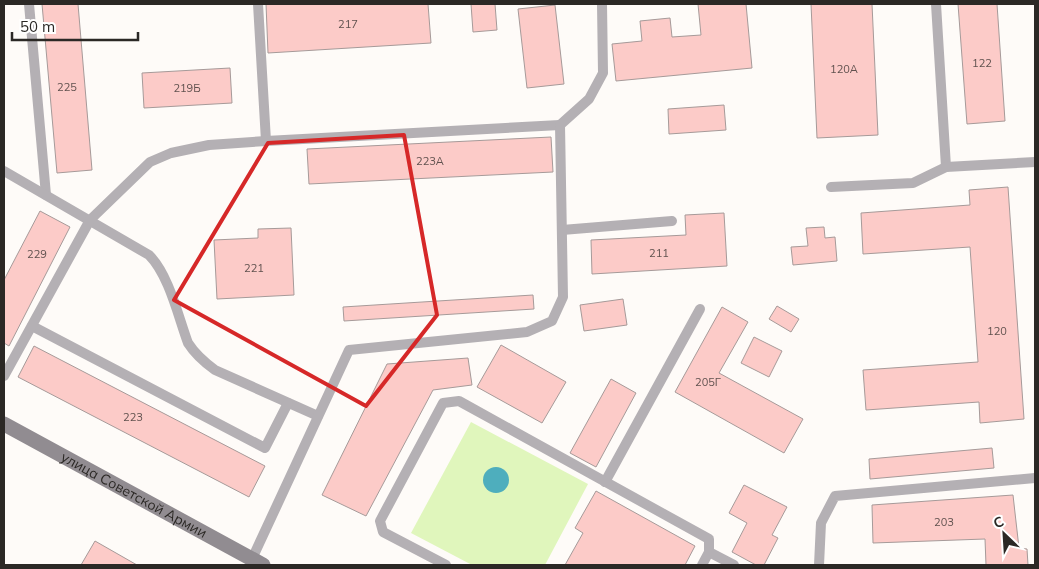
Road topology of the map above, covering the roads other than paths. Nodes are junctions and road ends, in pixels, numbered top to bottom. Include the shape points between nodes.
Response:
1 (29, 4) edge
2 (258, 4) edge
3 (602, 4) edge
4 (936, 4) edge
5 (560, 125) junction
6 (266, 141) junction
7 (1035, 162) edge
8 (946, 167) junction
9 (4, 171) edge
10 (830, 187) dead end
11 (46, 195) junction
12 (90, 220) junction
13 (672, 220) dead end
14 (562, 230) junction
15 (700, 309) dead end
16 (32, 326) junction
17 (4, 376) edge
18 (288, 403) junction
19 (318, 416) junction
20 (4, 424) edge
21 (1035, 478) edge
22 (606, 482) junction
23 (709, 552) junction
24 (257, 562) edge
25 (446, 565) edge
26 (702, 565) edge
27 (734, 565) edge
28 (819, 565) edge

1 - 11 lane
2 - 6 lane
3 - 5 lane via 604,74 588,99
4 - 8 lane
5 - 6 lane
5 - 14 lane
6 - 12 lane via 190,148 150,162
7 - 8 lane
8 - 10 lane via 913,183
9 - 11 lane
11 - 12 lane
12 - 16 lane
12 - 18 lane via 157,263 188,343 202,360 215,370
13 - 14 lane
14 - 19 lane via 563,298 552,321 527,332 349,350
15 - 22 lane
16 - 17 lane
16 - 18 lane via 266,448
18 - 19 lane
19 - 24 lane via 272,519
20 - 24 main road, улица Советской Армии
21 - 28 lane via 835,496 821,523
22 - 23 lane via 709,539
22 - 25 lane via 460,401 443,403 380,521 383,532
23 - 26 lane
23 - 27 lane

